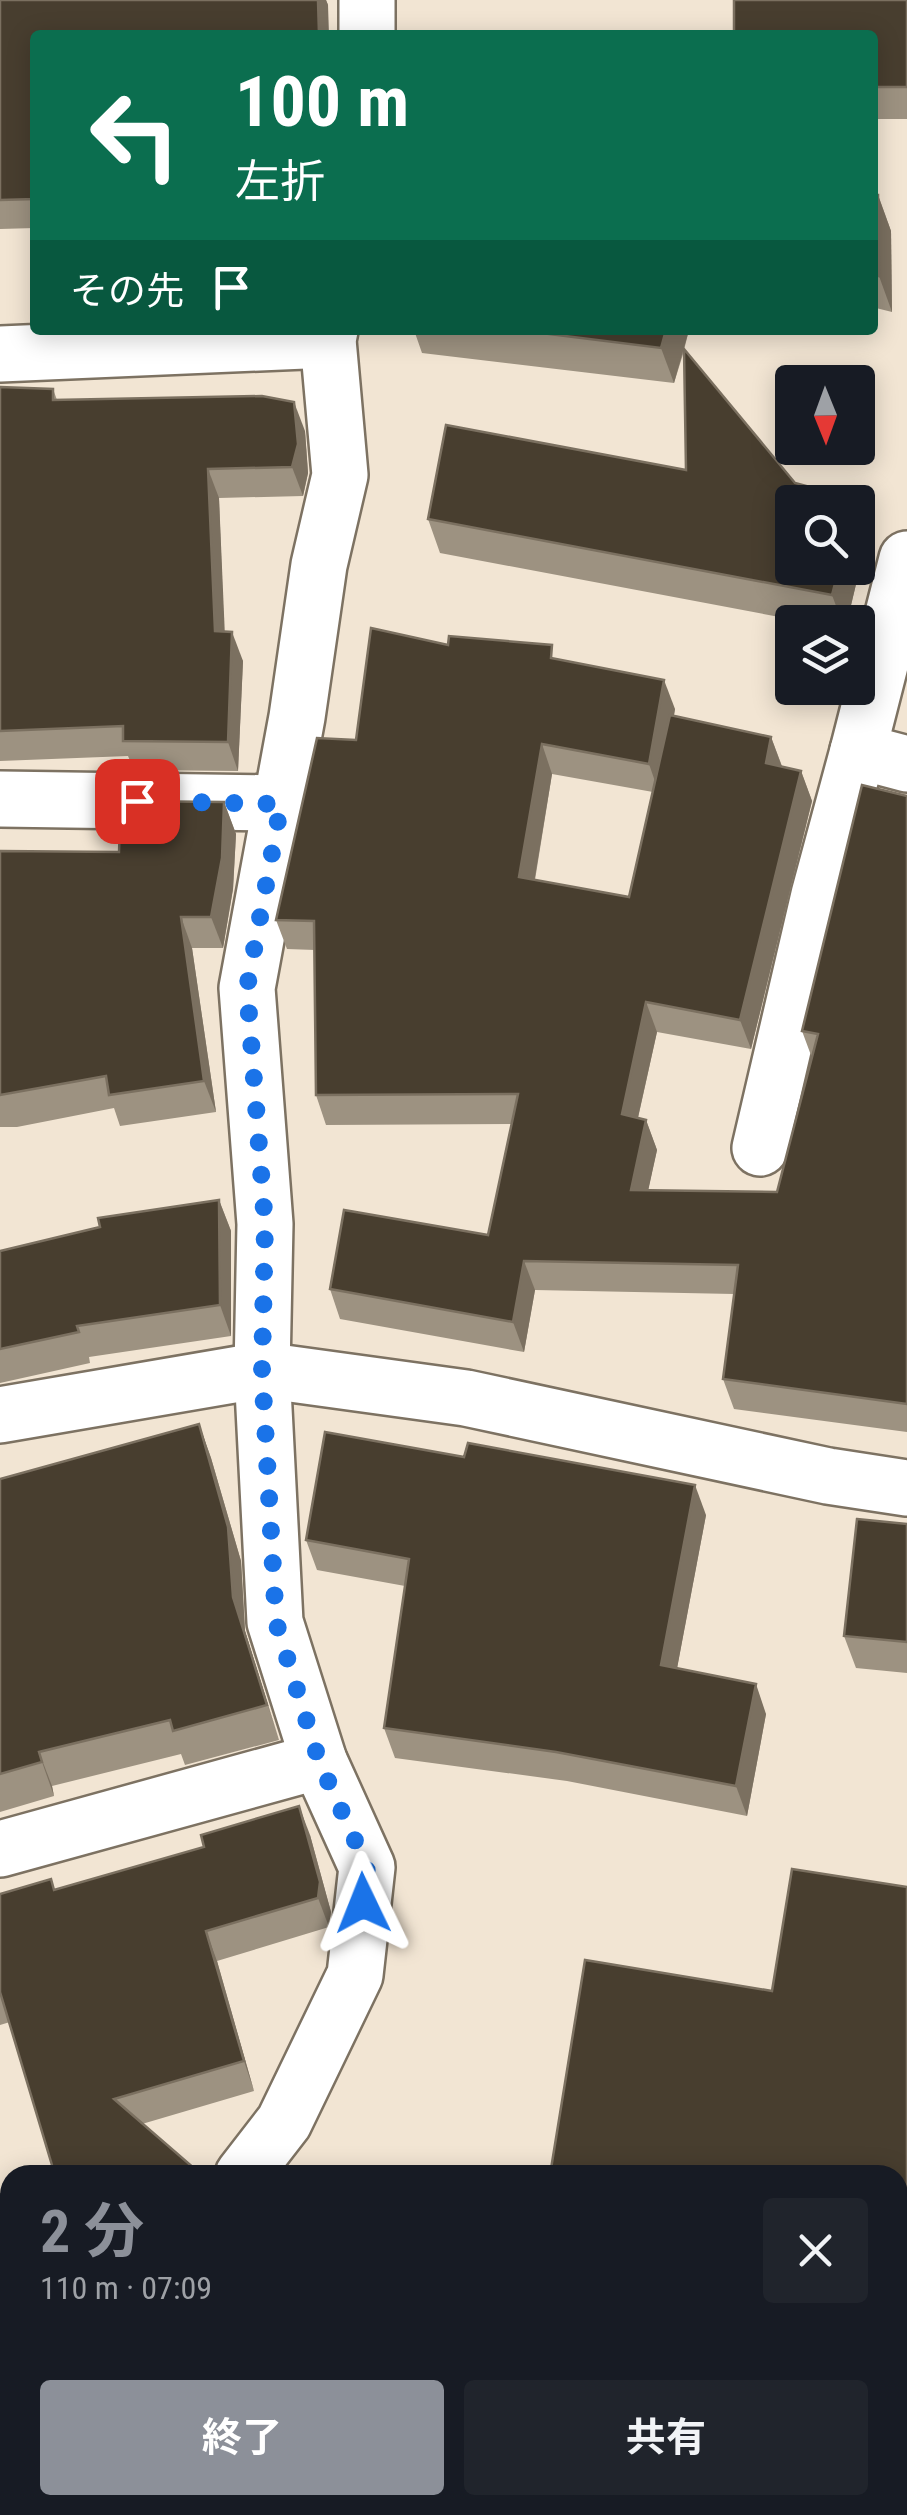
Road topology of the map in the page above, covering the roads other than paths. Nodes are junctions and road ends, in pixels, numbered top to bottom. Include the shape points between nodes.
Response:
1 (367, 0) edge
2 (367, 30) edge
3 (329, 335) edge
4 (0, 354) edge
5 (907, 558) edge
6 (882, 758) edge
7 (0, 799) edge
8 (281, 804) junction
9 (760, 1148) dead end
10 (262, 1370) junction
11 (0, 1415) edge
12 (907, 1488) edge
13 (319, 1761) junction
14 (0, 1848) edge
15 (251, 2165) edge

1 - 2 street
3 - 4 street
3 - 8 street via 340,475 318,565
5 - 6 street
6 - 9 street via 820,895
7 - 8 street
8 - 10 street via 247,988 265,1224
10 - 11 street
10 - 12 street via 466,1398
10 - 13 street via 276,1622
13 - 14 street
13 - 15 street via 367,1867 355,1975 284,2122

